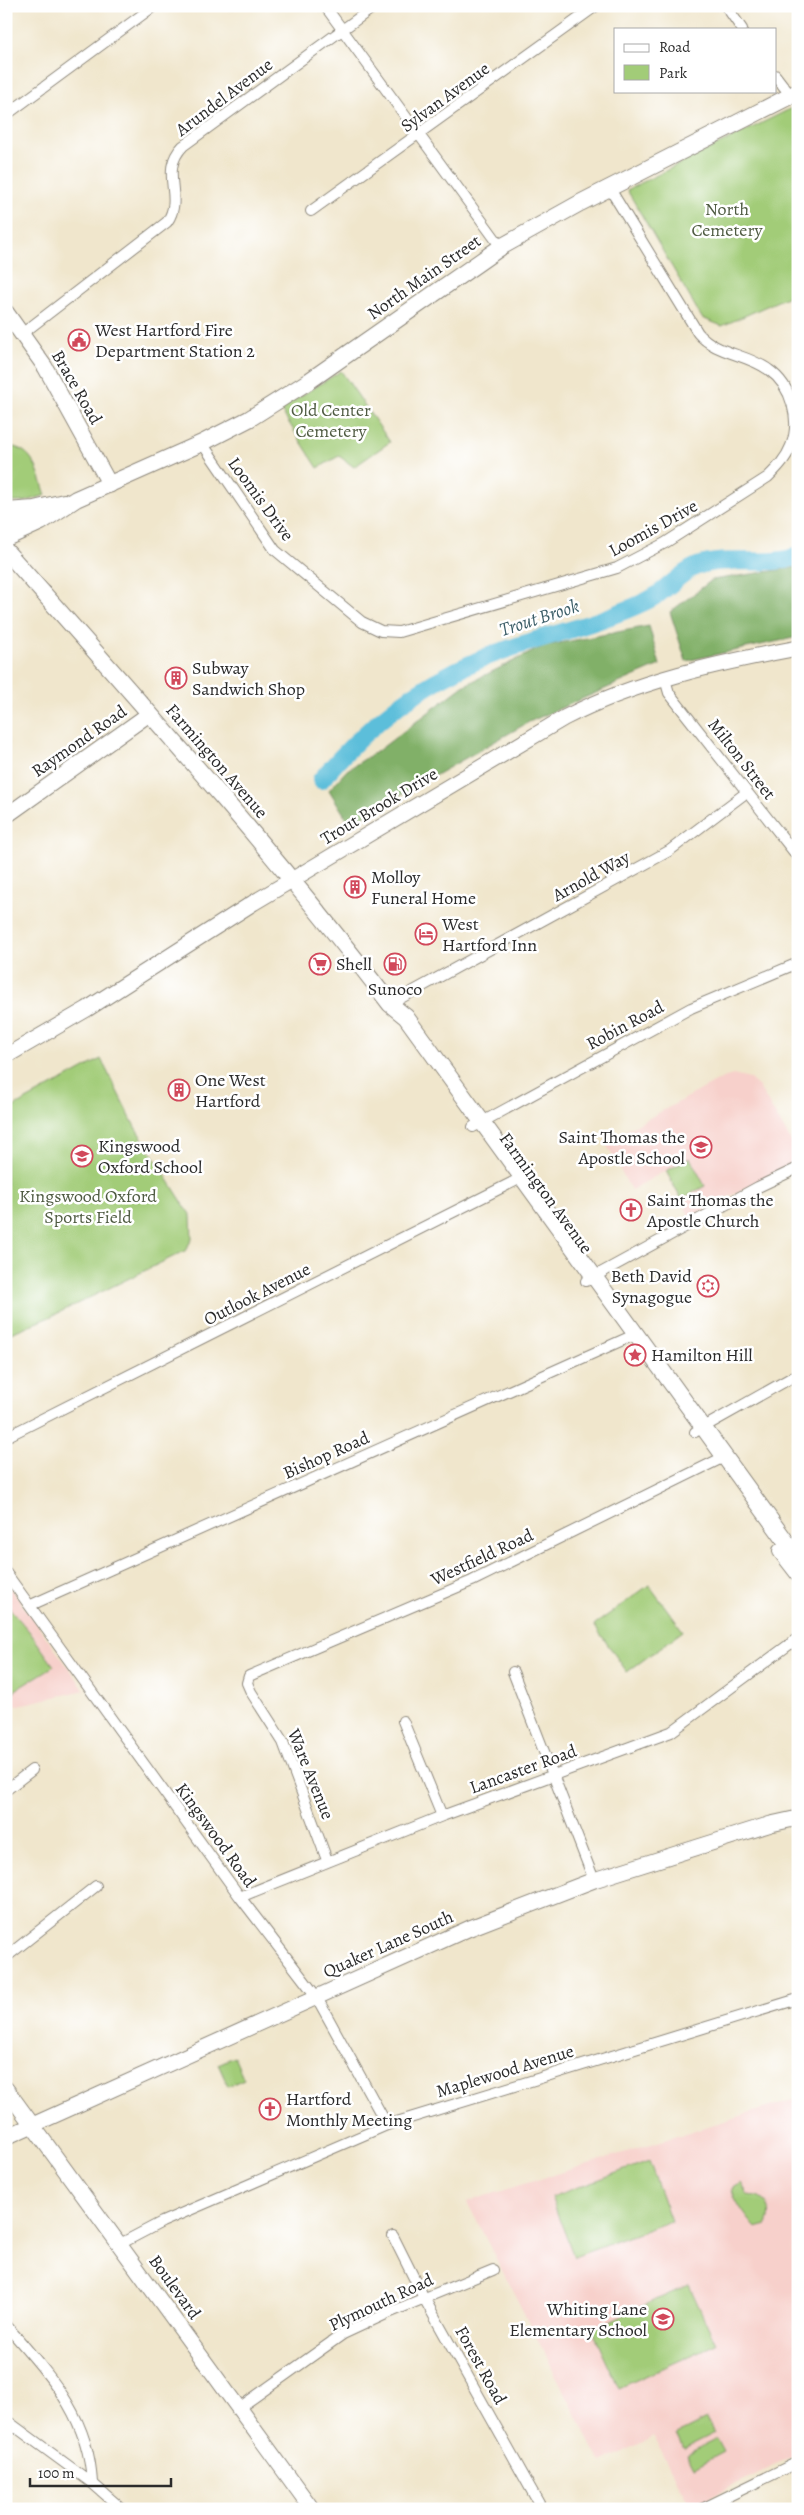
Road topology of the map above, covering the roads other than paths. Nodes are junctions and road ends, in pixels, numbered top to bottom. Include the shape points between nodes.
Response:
1 (154, 6) edge
2 (324, 6) edge
3 (375, 6) edge
4 (596, 6) edge
5 (726, 6) edge
6 (741, 28) edge
7 (342, 30) junction
8 (776, 76) edge
9 (794, 94) edge
10 (6, 115) edge
11 (418, 136) junction
12 (610, 189) junction
13 (311, 212) dead end
14 (501, 247) junction
15 (6, 312) edge
16 (23, 333) junction
17 (202, 443) junction
18 (110, 485) junction
19 (76, 500) junction
20 (6, 511) edge
21 (6, 524) edge
22 (6, 538) edge
23 (6, 551) edge
24 (798, 648) edge
25 (665, 679) junction
26 (149, 714) junction
27 (747, 792) junction
28 (8, 811) edge
29 (798, 857) edge
30 (292, 880) junction
31 (798, 963) edge
32 (390, 1004) junction
33 (6, 1056) edge
34 (477, 1124) junction
35 (798, 1168) edge
36 (518, 1180) junction
37 (590, 1279) junction
38 (631, 1337) junction
39 (798, 1374) edge
40 (699, 1430) junction
41 (6, 1437) edge
42 (720, 1459) junction
43 (798, 1558) edge
44 (6, 1573) edge
45 (798, 1574) edge
46 (31, 1605) junction
47 (798, 1638) edge
48 (513, 1672) dead end
49 (249, 1676) joint
50 (403, 1721) dead end
51 (32, 1770) dead end
52 (552, 1775) junction
53 (6, 1790) edge
54 (442, 1816) junction
55 (798, 1818) edge
56 (327, 1860) junction
57 (594, 1880) junction
58 (96, 1886) dead end
59 (240, 1897) junction
60 (6, 1957) edge
61 (316, 1996) junction
62 (798, 1999) edge
63 (6, 2089) edge
64 (34, 2125) junction
65 (387, 2125) junction
66 (6, 2137) edge
67 (393, 2236) dead end
68 (120, 2244) junction
69 (493, 2270) dead end
70 (424, 2298) junction
71 (6, 2325) edge
72 (239, 2408) junction
73 (6, 2420) edge
74 (798, 2462) edge
75 (92, 2483) junction
76 (122, 2509) edge
77 (312, 2509) edge
78 (542, 2509) edge
79 (702, 2509) edge

1 - 10 street
2 - 7 street
3 - 7 street, Arundel Avenue
4 - 11 street, Sylvan Avenue
5 - 6 street
7 - 11 street
7 - 16 street, Arundel Avenue via 183,146 171,170 175,201 167,222
8 - 9 street
9 - 12 main road, North Main Street
11 - 13 street, Sylvan Avenue
11 - 14 street
12 - 14 main road, North Main Street
12 - 17 street, Loomis Drive via 698,333 707,343 756,363 777,377 792,402 796,421 791,446 778,468 664,543 617,568 400,632 381,632 362,622 275,550
14 - 17 main road, North Main Street via 309,381 257,415
15 - 16 main road, Brace Road
16 - 18 main road, Brace Road via 64,398
17 - 18 main road, North Main Street
18 - 19 main road, North Main Street
19 - 20 main road, North Main Street
19 - 21 main road
19 - 22 main road, North Main Street via 41,522
23 - 26 main road, Farmington Avenue
24 - 25 main road, Trout Brook Drive via 756,655
25 - 27 street, Milton Street via 669,693
25 - 30 main road, Trout Brook Drive via 601,700 564,718
26 - 28 main road, Raymond Road
26 - 30 main road, Farmington Avenue
27 - 29 street, Milton Street
27 - 32 street, Arnold Way via 669,851
30 - 32 main road, Farmington Avenue
30 - 33 main road, Trout Brook Drive
31 - 34 street, Robin Road via 690,1008
32 - 34 main road, Farmington Avenue via 406,1017
34 - 36 main road, Farmington Avenue
35 - 37 street
36 - 37 main road, Farmington Avenue
36 - 41 street, Outlook Avenue
37 - 38 main road, Farmington Avenue
38 - 40 main road, Farmington Avenue
38 - 46 street, Bishop Road
39 - 40 street
40 - 42 main road, Farmington Avenue
42 - 43 main road, Farmington Avenue
42 - 45 main road, Farmington Avenue
42 - 49 street, Westfield Road via 472,1581
44 - 46 street, Kingswood Road
46 - 59 street, Kingswood Road
47 - 52 street, Lancaster Road via 671,1732
48 - 52 street
49 - 56 street, Ware Avenue via 247,1683 283,1742
50 - 54 street
51 - 53 street
52 - 54 street, Lancaster Road
52 - 57 street
54 - 56 street, Lancaster Road
55 - 57 main road, Quaker Lane South
56 - 59 street, Lancaster Road
57 - 61 main road, Quaker Lane South via 470,1928
58 - 60 street
59 - 61 street, Kingswood Road
61 - 64 main road, Quaker Lane South
61 - 65 street, Kingswood Road
62 - 65 street, Maplewood Avenue
63 - 64 main road, Boulevard
64 - 66 main road, Quaker Lane South
64 - 68 main road, Boulevard
65 - 68 street, Maplewood Avenue via 162,2222
67 - 70 street, Forest Road
68 - 72 main road, Boulevard
69 - 70 street, Plymouth Road
70 - 72 street, Plymouth Road via 343,2334
70 - 78 street, Forest Road
71 - 75 street via 54,2381 75,2416 86,2439
72 - 77 main road, Boulevard
73 - 75 street
74 - 79 street
75 - 76 street

